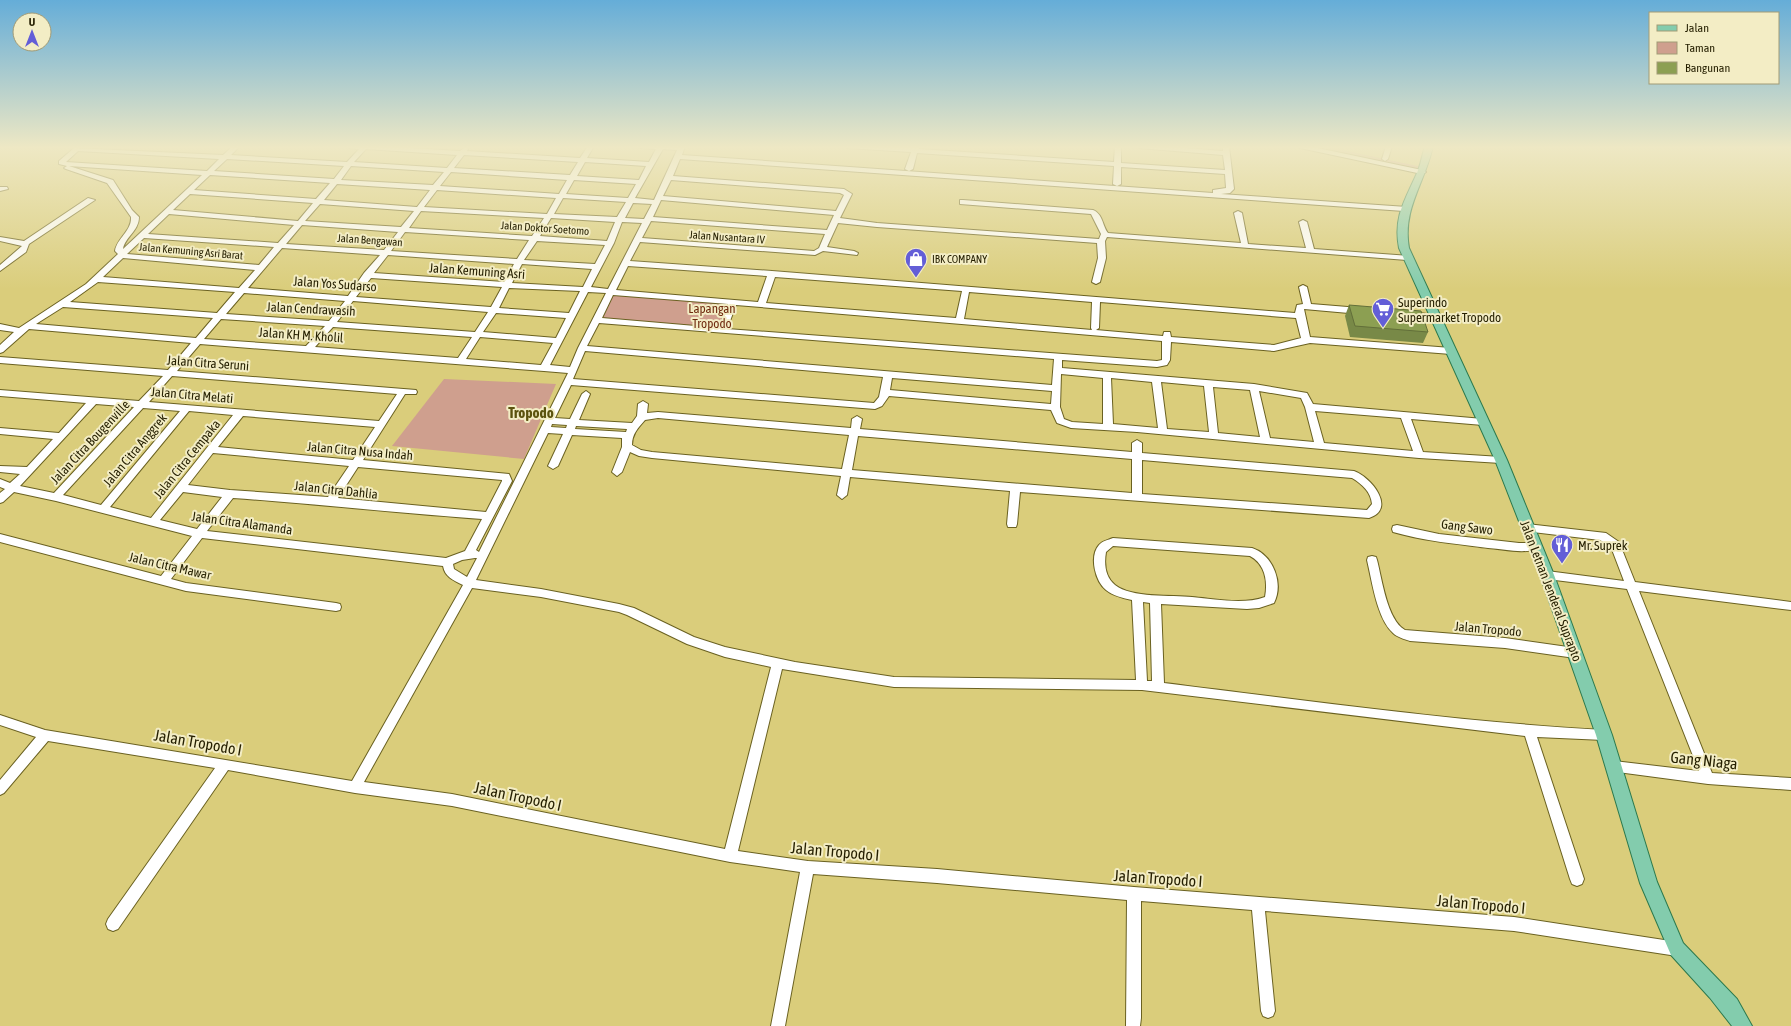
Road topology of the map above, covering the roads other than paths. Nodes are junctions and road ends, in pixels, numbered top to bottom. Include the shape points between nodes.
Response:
1 (118, 194) edge
2 (187, 194) edge
3 (220, 194) edge
4 (324, 194) edge
5 (431, 194) edge
6 (511, 194) edge
7 (562, 194) edge
8 (634, 194) edge
9 (660, 194) edge
10 (848, 194) edge
11 (1215, 194) edge
12 (1411, 194) edge
13 (560, 197) junction
14 (91, 200) dead end
15 (319, 200) junction
16 (631, 200) junction
17 (657, 200) junction
18 (963, 202) dead end
19 (419, 208) junction
20 (1404, 209) junction
21 (168, 212) junction
22 (1238, 213) dead end
23 (549, 216) junction
24 (837, 217) junction
25 (647, 220) junction
26 (619, 221) junction
27 (1303, 222) dead end
28 (300, 223) junction
29 (403, 230) junction
30 (830, 232) junction
31 (142, 236) junction
32 (533, 238) junction
33 (1103, 238) junction
34 (0, 239) edge
35 (637, 240) junction
36 (610, 243) junction
37 (25, 244) junction
38 (281, 245) junction
39 (1245, 246) junction
40 (822, 249) junction
41 (1310, 251) junction
42 (384, 252) junction
43 (854, 253) dead end
44 (122, 256) junction
45 (1407, 258) junction
46 (518, 262) junction
47 (626, 263) junction
48 (597, 267) junction
49 (260, 268) junction
50 (0, 269) edge
51 (772, 273) junction
52 (367, 275) junction
53 (97, 279) junction
54 (1096, 282) dead end
55 (506, 285) junction
56 (1303, 287) dead end
57 (586, 289) junction
58 (966, 289) junction
59 (613, 290) junction
60 (242, 291) junction
61 (350, 298) junction
62 (1096, 300) junction
63 (734, 303) junction
64 (761, 303) junction
65 (63, 304) junction
66 (1307, 306) junction
67 (494, 309) junction
68 (1368, 312) edge
69 (1403, 314) edge
70 (572, 316) junction
71 (1300, 316) junction
72 (217, 317) junction
73 (1436, 318) junction
74 (960, 319) junction
75 (597, 320) junction
76 (332, 323) junction
77 (0, 327) edge
78 (1095, 328) junction
79 (24, 329) junction
80 (722, 331) junction
81 (479, 334) junction
82 (1167, 337) junction
83 (1306, 340) junction
84 (197, 341) junction
85 (558, 341) junction
86 (582, 348) junction
87 (309, 349) junction
88 (0, 350) edge
89 (1451, 351) junction
90 (1058, 357) junction
91 (0, 360) edge
92 (461, 360) junction
93 (544, 368) junction
94 (572, 370) junction
95 (1058, 371) junction
96 (170, 373) junction
97 (888, 375) junction
98 (1107, 375) junction
99 (1156, 380) junction
100 (568, 382) junction
101 (1208, 384) junction
102 (1254, 387) junction
103 (1055, 388) junction
104 (403, 391) junction
105 (413, 392) dead end
106 (0, 393) edge
107 (885, 393) junction
108 (586, 394) dead end
109 (93, 401) junction
110 (142, 404) junction
111 (643, 404) dead end
112 (1055, 407) junction
113 (1310, 407) junction
114 (188, 408) junction
115 (241, 412) junction
116 (1405, 416) junction
117 (642, 417) junction
118 (857, 419) dead end
119 (1483, 422) junction
120 (382, 424) junction
121 (546, 426) junction
122 (634, 426) junction
123 (572, 427) junction
124 (1108, 428) junction
125 (0, 431) edge
126 (855, 431) junction
127 (1163, 432) junction
128 (628, 435) junction
129 (61, 436) junction
130 (1214, 437) junction
131 (1266, 441) junction
132 (1137, 443) dead end
133 (1320, 446) junction
134 (627, 447) junction
135 (212, 450) junction
136 (1419, 455) junction
137 (1137, 456) junction
138 (1501, 460) junction
139 (355, 464) junction
140 (553, 466) dead end
141 (0, 468) edge
142 (28, 471) junction
143 (617, 472) dead end
144 (847, 472) junction
145 (0, 483) edge
146 (13, 488) junction
147 (182, 488) junction
148 (1015, 488) junction
149 (230, 494) junction
150 (842, 494) dead end
151 (56, 497) junction
152 (1138, 497) junction
153 (0, 499) edge
154 (331, 501) junction
155 (103, 509) junction
156 (488, 516) junction
157 (154, 521) junction
158 (1012, 524) dead end
159 (1527, 528) junction
160 (1397, 529) dead end
161 (200, 534) junction
162 (0, 538) edge
163 (1534, 546) junction
164 (469, 554) junction
165 (482, 555) junction
166 (1372, 560) dead end
167 (447, 562) junction
168 (1547, 575) junction
169 (163, 582) junction
170 (469, 583) junction
171 (1631, 586) junction
172 (1137, 597) junction
173 (1155, 598) junction
174 (1791, 606) edge
175 (336, 607) dead end
176 (1575, 654) junction
177 (778, 663) junction
178 (1142, 686) junction
179 (1158, 687) junction
180 (0, 720) edge
181 (1529, 731) junction
182 (45, 735) junction
183 (1604, 735) junction
184 (225, 764) junction
185 (1614, 767) junction
186 (1708, 778) junction
187 (1791, 784) edge
188 (355, 787) junction
189 (0, 789) edge
190 (730, 856) junction
191 (808, 867) junction
192 (1577, 879) dead end
193 (1134, 894) junction
194 (1258, 903) junction
195 (113, 924) dead end
196 (1677, 949) junction
197 (1268, 1011) dead end
198 (778, 1026) edge
199 (1133, 1026) edge
200 (1743, 1026) edge

1 - 44 street via 135,218 135,224 119,246
2 - 21 street
3 - 15 street
4 - 15 street, Jalan Citra Bougenville
5 - 19 street
6 - 13 street
7 - 13 street
8 - 16 street
9 - 17 street
10 - 24 street
11 - 20 street
12 - 20 main road, Jalan Letnan Jenderal Suprapto
13 - 16 street
13 - 23 street
14 - 37 street
15 - 19 street
15 - 28 street, Jalan Citra Bougenville
16 - 17 street
16 - 26 street
17 - 24 street
17 - 25 street
18 - 33 street via 1093,212 1097,216
19 - 23 street
19 - 29 street
20 - 45 main road, Jalan Letnan Jenderal Suprapto via 1401,233
21 - 28 street, Jalan Doktor Soetomo
21 - 31 street
22 - 39 street
23 - 26 street
23 - 32 street
24 - 30 street
24 - 33 street via 877,225
25 - 26 street
25 - 30 street
25 - 35 street
26 - 36 street
27 - 41 street
28 - 29 street, Jalan Doktor Soetomo
28 - 38 street, Jalan Citra Bougenville
29 - 32 street, Jalan Doktor Soetomo
29 - 42 street
30 - 40 street
31 - 38 street, Jalan Bengawan
31 - 44 street
32 - 36 street, Jalan Doktor Soetomo
32 - 46 street
33 - 39 street
33 - 54 street via 1102,258
34 - 37 street
35 - 40 street, Jalan Nusantara IV via 815,254
35 - 47 street
36 - 48 street
37 - 50 street via 24,250
38 - 42 street, Jalan Bengawan
38 - 49 street, Jalan Citra Bougenville
39 - 41 street
40 - 43 street
41 - 45 street
42 - 46 street, Jalan Bengawan
42 - 52 street
44 - 49 street, Jalan Kemuning Asri Barat
44 - 53 street
45 - 73 main road, Jalan Letnan Jenderal Suprapto
46 - 48 street, Jalan Bengawan
46 - 55 street
47 - 51 street
47 - 59 street
48 - 57 street
49 - 60 street, Jalan Citra Bougenville
51 - 58 street
51 - 64 street
52 - 55 street, Jalan Kemuning Asri
52 - 61 street
53 - 60 street, Jalan Yos Sudarso
53 - 65 street
55 - 57 street, Jalan Kemuning Asri
55 - 67 street
56 - 66 street
57 - 59 street, Jalan Kemuning Asri
57 - 70 street
58 - 62 street
58 - 74 street
59 - 63 street
59 - 64 street
59 - 75 street
60 - 61 street, Jalan Yos Sudarso
60 - 72 street, Jalan Citra Bougenville
61 - 67 street, Jalan Yos Sudarso
61 - 76 street
62 - 71 street
62 - 78 street
63 - 64 street
63 - 80 street
64 - 74 street
65 - 72 street, Jalan Cendrawasih
65 - 79 street
66 - 68 street
66 - 71 street via 1299,308
67 - 70 street, Jalan Yos Sudarso
67 - 81 street
69 - 73 street
70 - 85 street
71 - 83 street
72 - 76 street, Jalan Cendrawasih
72 - 84 street, Jalan Citra Bougenville
73 - 89 main road, Jalan Letnan Jenderal Suprapto
74 - 78 street
74 - 82 street
75 - 80 street
75 - 86 street
76 - 81 street, Jalan Cendrawasih
76 - 87 street
77 - 79 street, Jalan KH M. Kholil
78 - 82 street
79 - 84 street, Jalan KH M. Kholil
79 - 88 street
80 - 90 street
81 - 85 street, Jalan Cendrawasih
81 - 92 street
82 - 83 street via 1274,348 1285,348
82 - 90 street via 1166,360 1161,364
83 - 89 street
84 - 87 street, Jalan KH M. Kholil
84 - 96 street, Jalan Citra Bougenville
85 - 93 street
86 - 94 street
86 - 97 street
87 - 92 street, Jalan KH M. Kholil
89 - 119 main road, Jalan Letnan Jenderal Suprapto
90 - 95 street
91 - 96 street, Jalan Citra Seruni
92 - 93 street, Jalan KH M. Kholil
93 - 94 street, Jalan KH M. Kholil
94 - 100 street
95 - 98 street
95 - 103 street
96 - 104 street, Jalan Citra Seruni
96 - 110 street, Jalan Citra Bougenville
97 - 103 street
97 - 107 street
98 - 99 street
98 - 124 street
99 - 101 street
99 - 127 street
100 - 107 street via 870,406 879,404
100 - 121 street
101 - 102 street
101 - 130 street
102 - 113 street via 1304,394
102 - 131 street
103 - 112 street
104 - 105 street, Jalan Citra Seruni
104 - 120 street
106 - 109 street, Jalan Citra Melati
107 - 112 street
108 - 123 street
109 - 110 street, Jalan Citra Melati
109 - 129 street
110 - 114 street, Jalan Citra Melati
110 - 151 street, Jalan Citra Bougenville
111 - 117 street
112 - 124 street via 1060,421 1065,424
113 - 116 street
113 - 133 street
114 - 115 street, Jalan Citra Melati
114 - 155 street, Jalan Citra Anggrek
115 - 120 street, Jalan Citra Melati
115 - 135 street, Jalan Citra Cempaka
116 - 119 street
116 - 136 street
117 - 122 street
117 - 126 street via 658,415
118 - 126 street
119 - 138 main road, Jalan Letnan Jenderal Suprapto
120 - 139 street
121 - 123 street
121 - 165 street
122 - 123 street
122 - 128 street
123 - 128 street
123 - 140 street
124 - 127 street
125 - 129 street
126 - 137 street
126 - 144 street
127 - 130 street
128 - 134 street
129 - 142 street
130 - 131 street
131 - 133 street
132 - 137 street
133 - 136 street
134 - 143 street
134 - 144 street via 639,453 652,455
135 - 139 street, Jalan Citra Nusa Indah
135 - 147 street, Jalan Citra Cempaka
136 - 138 street
137 - 152 street
137 - 152 street via 1354,475 1369,486 1377,499 1377,505 1369,514
138 - 159 main road, Jalan Letnan Jenderal Suprapto
139 - 154 street
139 - 156 street, Jalan Citra Nusa Indah via 506,477 507,481
141 - 142 street
142 - 146 street
144 - 148 street
144 - 150 street
145 - 146 street, Jalan Citra Alamanda
146 - 151 street, Jalan Citra Alamanda
146 - 153 street
147 - 149 street, Jalan Citra Dahlia
147 - 157 street, Jalan Citra Cempaka
148 - 152 street
148 - 158 street
149 - 154 street, Jalan Citra Dahlia
149 - 161 street
151 - 155 street, Jalan Citra Alamanda
154 - 156 street, Jalan Citra Dahlia via 400,510
155 - 157 street, Jalan Citra Alamanda
156 - 164 street
157 - 161 street, Jalan Citra Alamanda
159 - 163 main road, Jalan Letnan Jenderal Suprapto
159 - 171 street via 1602,536 1609,539 1620,555
160 - 163 street, Gang Sawo via 1439,538 1519,547
161 - 167 street, Jalan Citra Alamanda
161 - 169 street
162 - 169 street, Jalan Citra Mawar
163 - 168 main road, Jalan Letnan Jenderal Suprapto
164 - 165 street
164 - 167 street
165 - 170 street
166 - 176 street, Jalan Tropodo via 1390,622 1398,632 1410,636 1505,643
167 - 170 street via 448,571
168 - 171 street
168 - 176 main road, Jalan Letnan Jenderal Suprapto
169 - 175 street, Jalan Citra Mawar
170 - 177 street via 619,608 691,641 725,652
170 - 188 street
171 - 174 street
171 - 186 street
172 - 173 street
172 - 173 street via 1114,590 1106,584 1099,560 1100,550 1104,545 1124,542 1252,552 1264,560 1272,587 1270,600 1247,605
172 - 178 street
173 - 179 street
176 - 183 main road, Jalan Letnan Jenderal Suprapto
177 - 178 street via 894,682
177 - 190 street
178 - 179 street
179 - 181 street via 1419,720
180 - 182 street, Jalan Tropodo I
181 - 183 street
181 - 192 street
182 - 184 street, Jalan Tropodo I
182 - 189 street
183 - 185 main road, Jalan Letnan Jenderal Suprapto
184 - 188 street, Jalan Tropodo I
184 - 195 street
185 - 186 street, Gang Niaga
185 - 196 main road, Jalan Letnan Jenderal Suprapto via 1649,883
186 - 187 street, Gang Niaga
188 - 190 street, Jalan Tropodo I via 452,800
190 - 191 street, Jalan Tropodo I
191 - 193 street, Jalan Tropodo I
191 - 198 street
193 - 194 street, Jalan Tropodo I
193 - 199 street
194 - 196 street, Jalan Tropodo I via 1514,924
194 - 197 street
196 - 200 main road, Jalan Letnan Jenderal Suprapto via 1730,1006

